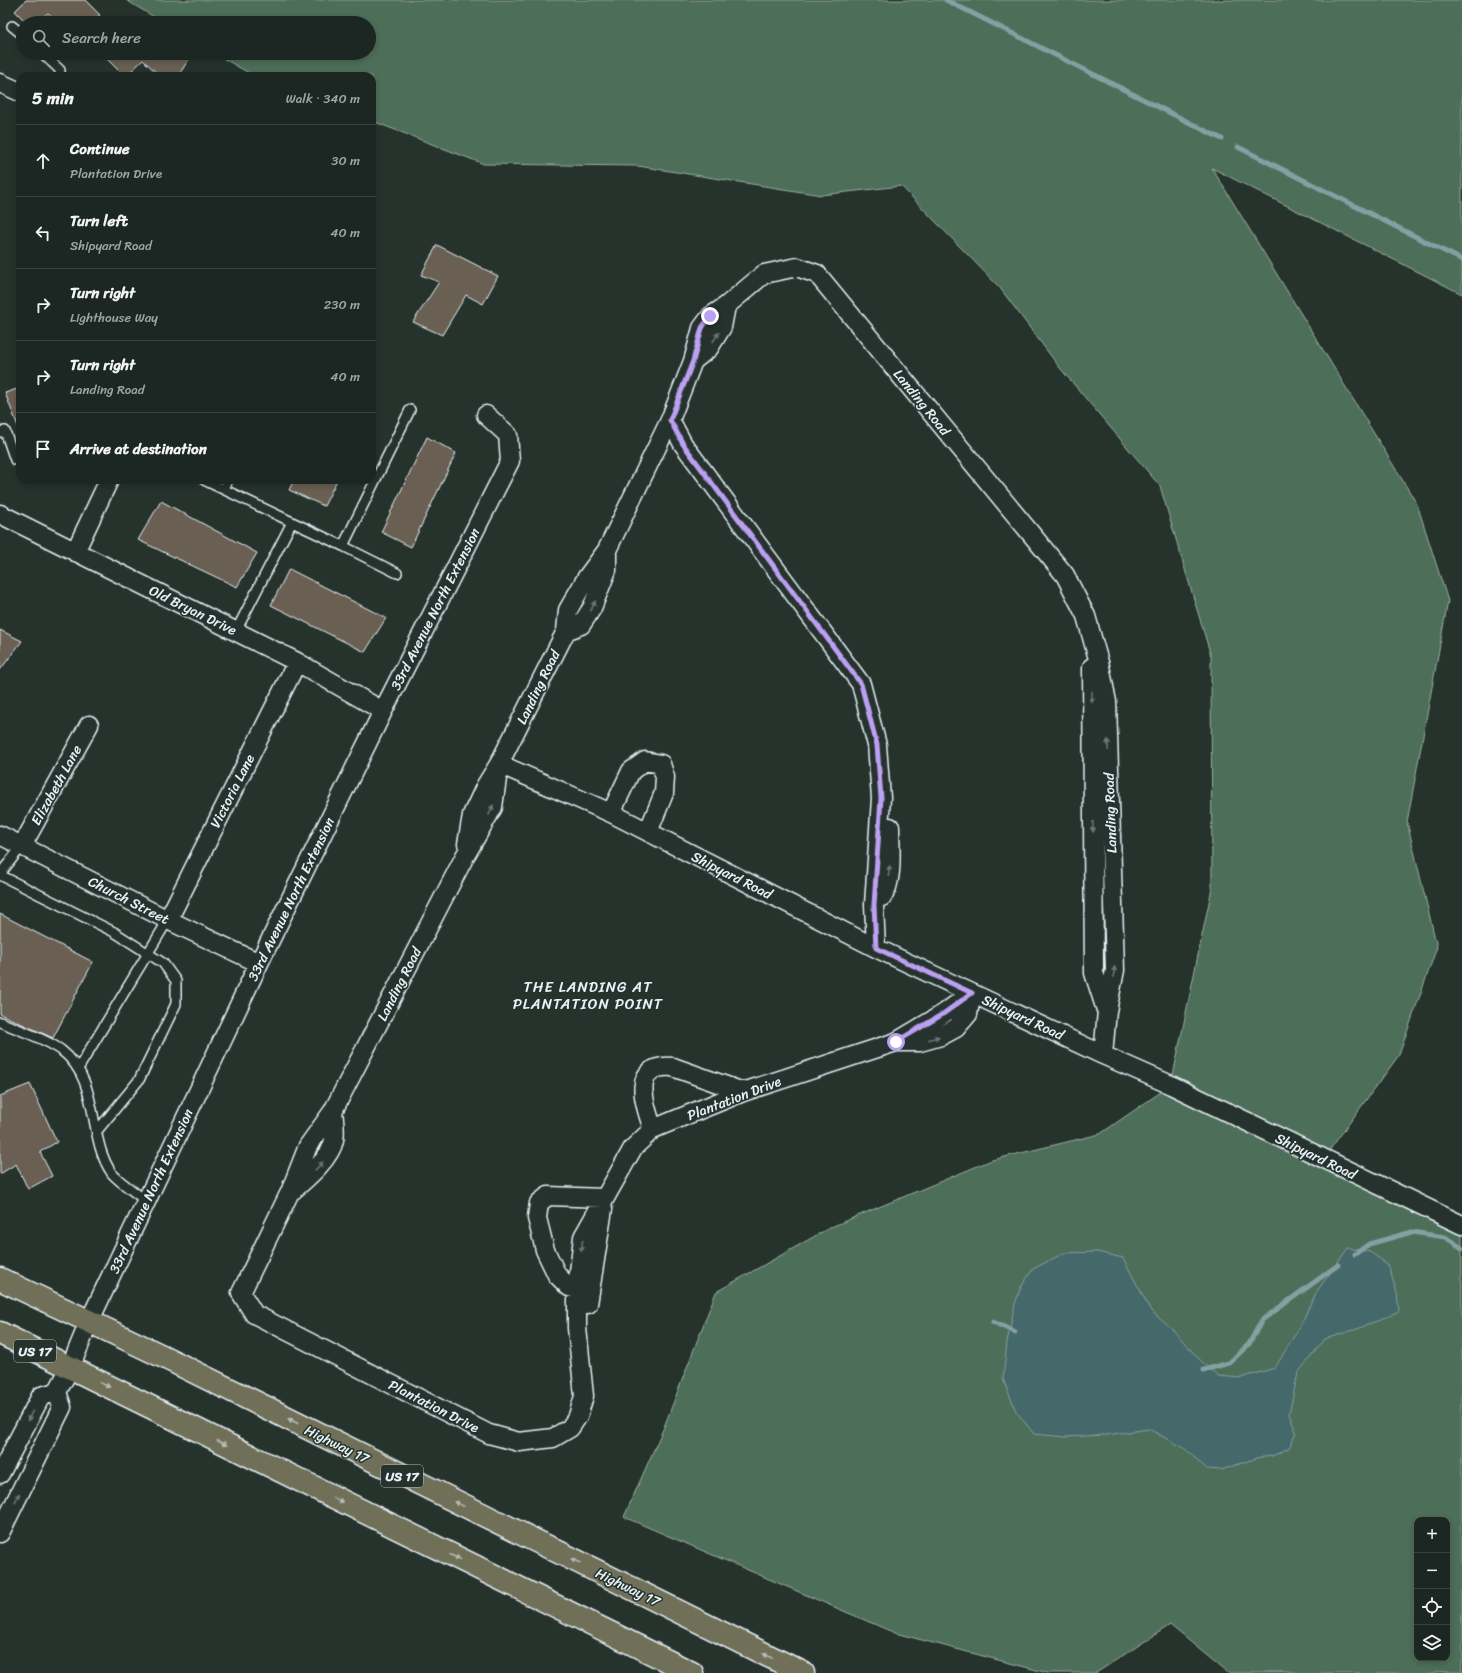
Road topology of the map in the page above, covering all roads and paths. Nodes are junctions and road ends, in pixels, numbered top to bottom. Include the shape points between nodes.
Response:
1 (12, 26) dead end
2 (16, 29) edge
3 (49, 60) edge
4 (60, 72) edge
5 (0, 83) edge
6 (16, 90) edge
7 (410, 410) dead end
8 (486, 415) dead end
9 (670, 420) junction
10 (0, 432) edge
11 (16, 460) edge
12 (376, 478) edge
13 (107, 484) edge
14 (213, 484) edge
15 (226, 484) edge
16 (373, 484) edge
17 (224, 489) junction
18 (0, 514) edge
19 (292, 522) junction
20 (342, 546) junction
21 (75, 552) junction
22 (397, 573) dead end
23 (1086, 616) junction
24 (236, 631) junction
25 (297, 662) junction
26 (383, 711) junction
27 (89, 725) dead end
28 (499, 764) junction
29 (611, 813) junction
30 (648, 832) junction
31 (0, 835) edge
32 (22, 846) junction
33 (1093, 853) junction
34 (1111, 853) junction
35 (0, 875) edge
36 (168, 920) junction
37 (876, 948) junction
38 (148, 953) junction
39 (260, 963) junction
40 (972, 993) junction
41 (1107, 1011) junction
42 (0, 1022) edge
43 (1103, 1055) junction
44 (78, 1069) junction
45 (743, 1092) junction
46 (653, 1129) junction
47 (97, 1131) junction
48 (604, 1198) junction
49 (146, 1200) junction
50 (1462, 1225) edge
51 (0, 1279) edge
52 (584, 1291) junction
53 (240, 1293) joint
54 (89, 1322) junction
55 (0, 1334) edge
56 (70, 1368) junction
57 (57, 1392) junction
58 (0, 1474) edge
59 (0, 1533) edge
60 (692, 1673) edge
61 (803, 1673) edge

1 - 2 lane
3 - 4 lane
5 - 6 street
7 - 12 lane
8 - 26 street, 33rd Avenue North Extension via 508,435 510,461
9 - 23 street, Landing Road via 693,361 709,348 722,327 726,306 764,274 797,267 817,274 1065,575
9 - 28 street, Landing Road via 607,550 587,577 568,610 566,630
9 - 37 street via 683,444 861,684 877,745 881,798 874,905
10 - 11 lane via 5,431
13 - 21 street
14 - 17 lane
15 - 17 lane
16 - 20 lane
17 - 19 lane
18 - 21 street, Old Bryan Drive
19 - 20 lane
19 - 24 lane
20 - 22 lane
21 - 24 street, Old Bryan Drive
23 -> 33 street, Landing Road via 1092,662
34 -> 23 street, Landing Road via 1107,702
24 - 25 street, Old Bryan Drive
25 - 26 street, Old Bryan Drive
25 - 36 street, Victoria Lane
26 - 39 street, 33rd Avenue North Extension
27 - 32 street, Elizabeth Lane
28 - 29 street, Shipyard Road
28 - 53 street, Landing Road via 472,815 465,856 333,1111 308,1146 290,1192
29 - 30 street, Shipyard Road
29 - 30 street via 631,771 645,761 661,764 665,777 664,793
30 - 37 street, Shipyard Road
31 - 32 street, Church Street
32 - 35 lane
32 - 36 street, Church Street
33 - 34 street
33 - 41 street, Landing Road via 1094,973
41 -> 34 street, Landing Road via 1115,970
35 - 38 lane via 114,932
36 - 38 lane
36 - 39 street, Church Street
37 - 40 street, Shipyard Road
38 - 44 lane
38 - 47 lane via 163,963 176,981 176,1004 139,1080
39 - 49 street, 33rd Avenue North Extension
40 - 43 street, Shipyard Road
40 - 45 street, Plantation Drive via 896,1042
41 - 43 street, Landing Road
42 - 44 lane via 61,1050
43 - 50 street, Shipyard Road
44 - 47 lane via 92,1104
45 - 46 street, Plantation Drive
45 - 46 street via 673,1067 656,1068 645,1078 643,1087 646,1109
46 - 48 street, Plantation Drive via 633,1148
47 - 49 lane via 102,1156 111,1174
48 - 52 street, Plantation Drive via 583,1237
48 - 52 street via 548,1196 539,1203 537,1218 545,1250 556,1275 569,1287
49 - 54 street, 33rd Avenue North Extension
51 - 54 highway, Highway 17 / US 17
52 - 53 street, Plantation Drive via 577,1328 584,1396 578,1416 570,1428 553,1438 519,1442 489,1434 254,1314
54 - 56 street, 33rd Avenue North Extension
61 -> 54 highway, Highway 17 / US 17
55 - 56 highway, US 17
56 - 57 street, 33rd Avenue North Extension
56 -> 60 highway, US 17
57 -> 58 street via 41,1396
59 -> 57 street via 62,1407

